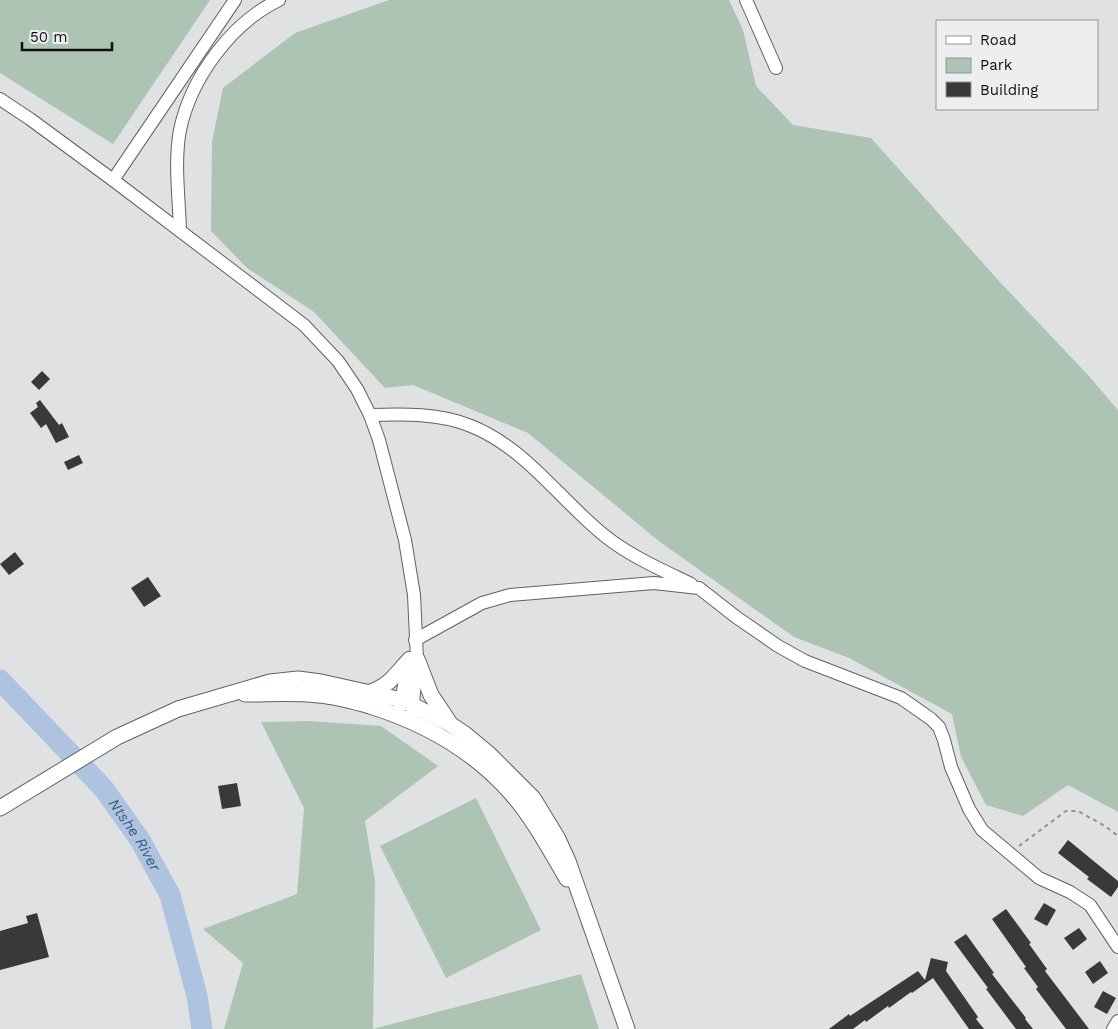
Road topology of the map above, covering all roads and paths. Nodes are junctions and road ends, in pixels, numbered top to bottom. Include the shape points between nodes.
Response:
1 (236, 0) edge
2 (279, 0) edge
3 (746, 0) edge
4 (776, 68) dead end
5 (0, 99) edge
6 (113, 180) junction
7 (180, 230) junction
8 (370, 415) junction
9 (699, 588) junction
10 (414, 651) junction
11 (371, 692) junction
12 (233, 694) junction
13 (408, 702) junction
14 (404, 718) junction
15 (450, 724) junction
16 (0, 808) edge
17 (1118, 836) edge
18 (1009, 853) junction
19 (585, 910) junction
20 (1118, 946) edge
21 (1118, 1021) edge
22 (627, 1029) edge
23 (1113, 1029) edge

1 - 6 street
2 - 7 street via 245,23 220,48 203,72 188,103 180,131 177,165
3 - 4 street
5 - 6 street
6 - 7 street
7 - 8 street via 304,325 338,361
8 - 9 street via 443,418 494,437 522,458 607,538
8 - 10 street via 380,440 405,540 414,595
9 - 10 street via 654,583 510,595 482,603
9 - 18 street via 736,617 804,661 901,698 931,719 939,727 950,767 969,809 982,830
10 - 11 street via 395,678
10 - 13 street
10 - 15 street via 431,694
11 - 12 street via 298,680 270,682
11 - 13 street
12 - 14 street via 318,694 344,698
12 - 16 street via 178,709 117,737
13 - 14 street
13 - 15 street
14 - 19 street via 472,756 511,793 544,839
15 - 19 street via 489,754 533,798 558,839
17 - 18 path via 1078,811 1066,811
18 - 20 street via 1039,878 1090,905
19 - 22 street
21 - 23 street

